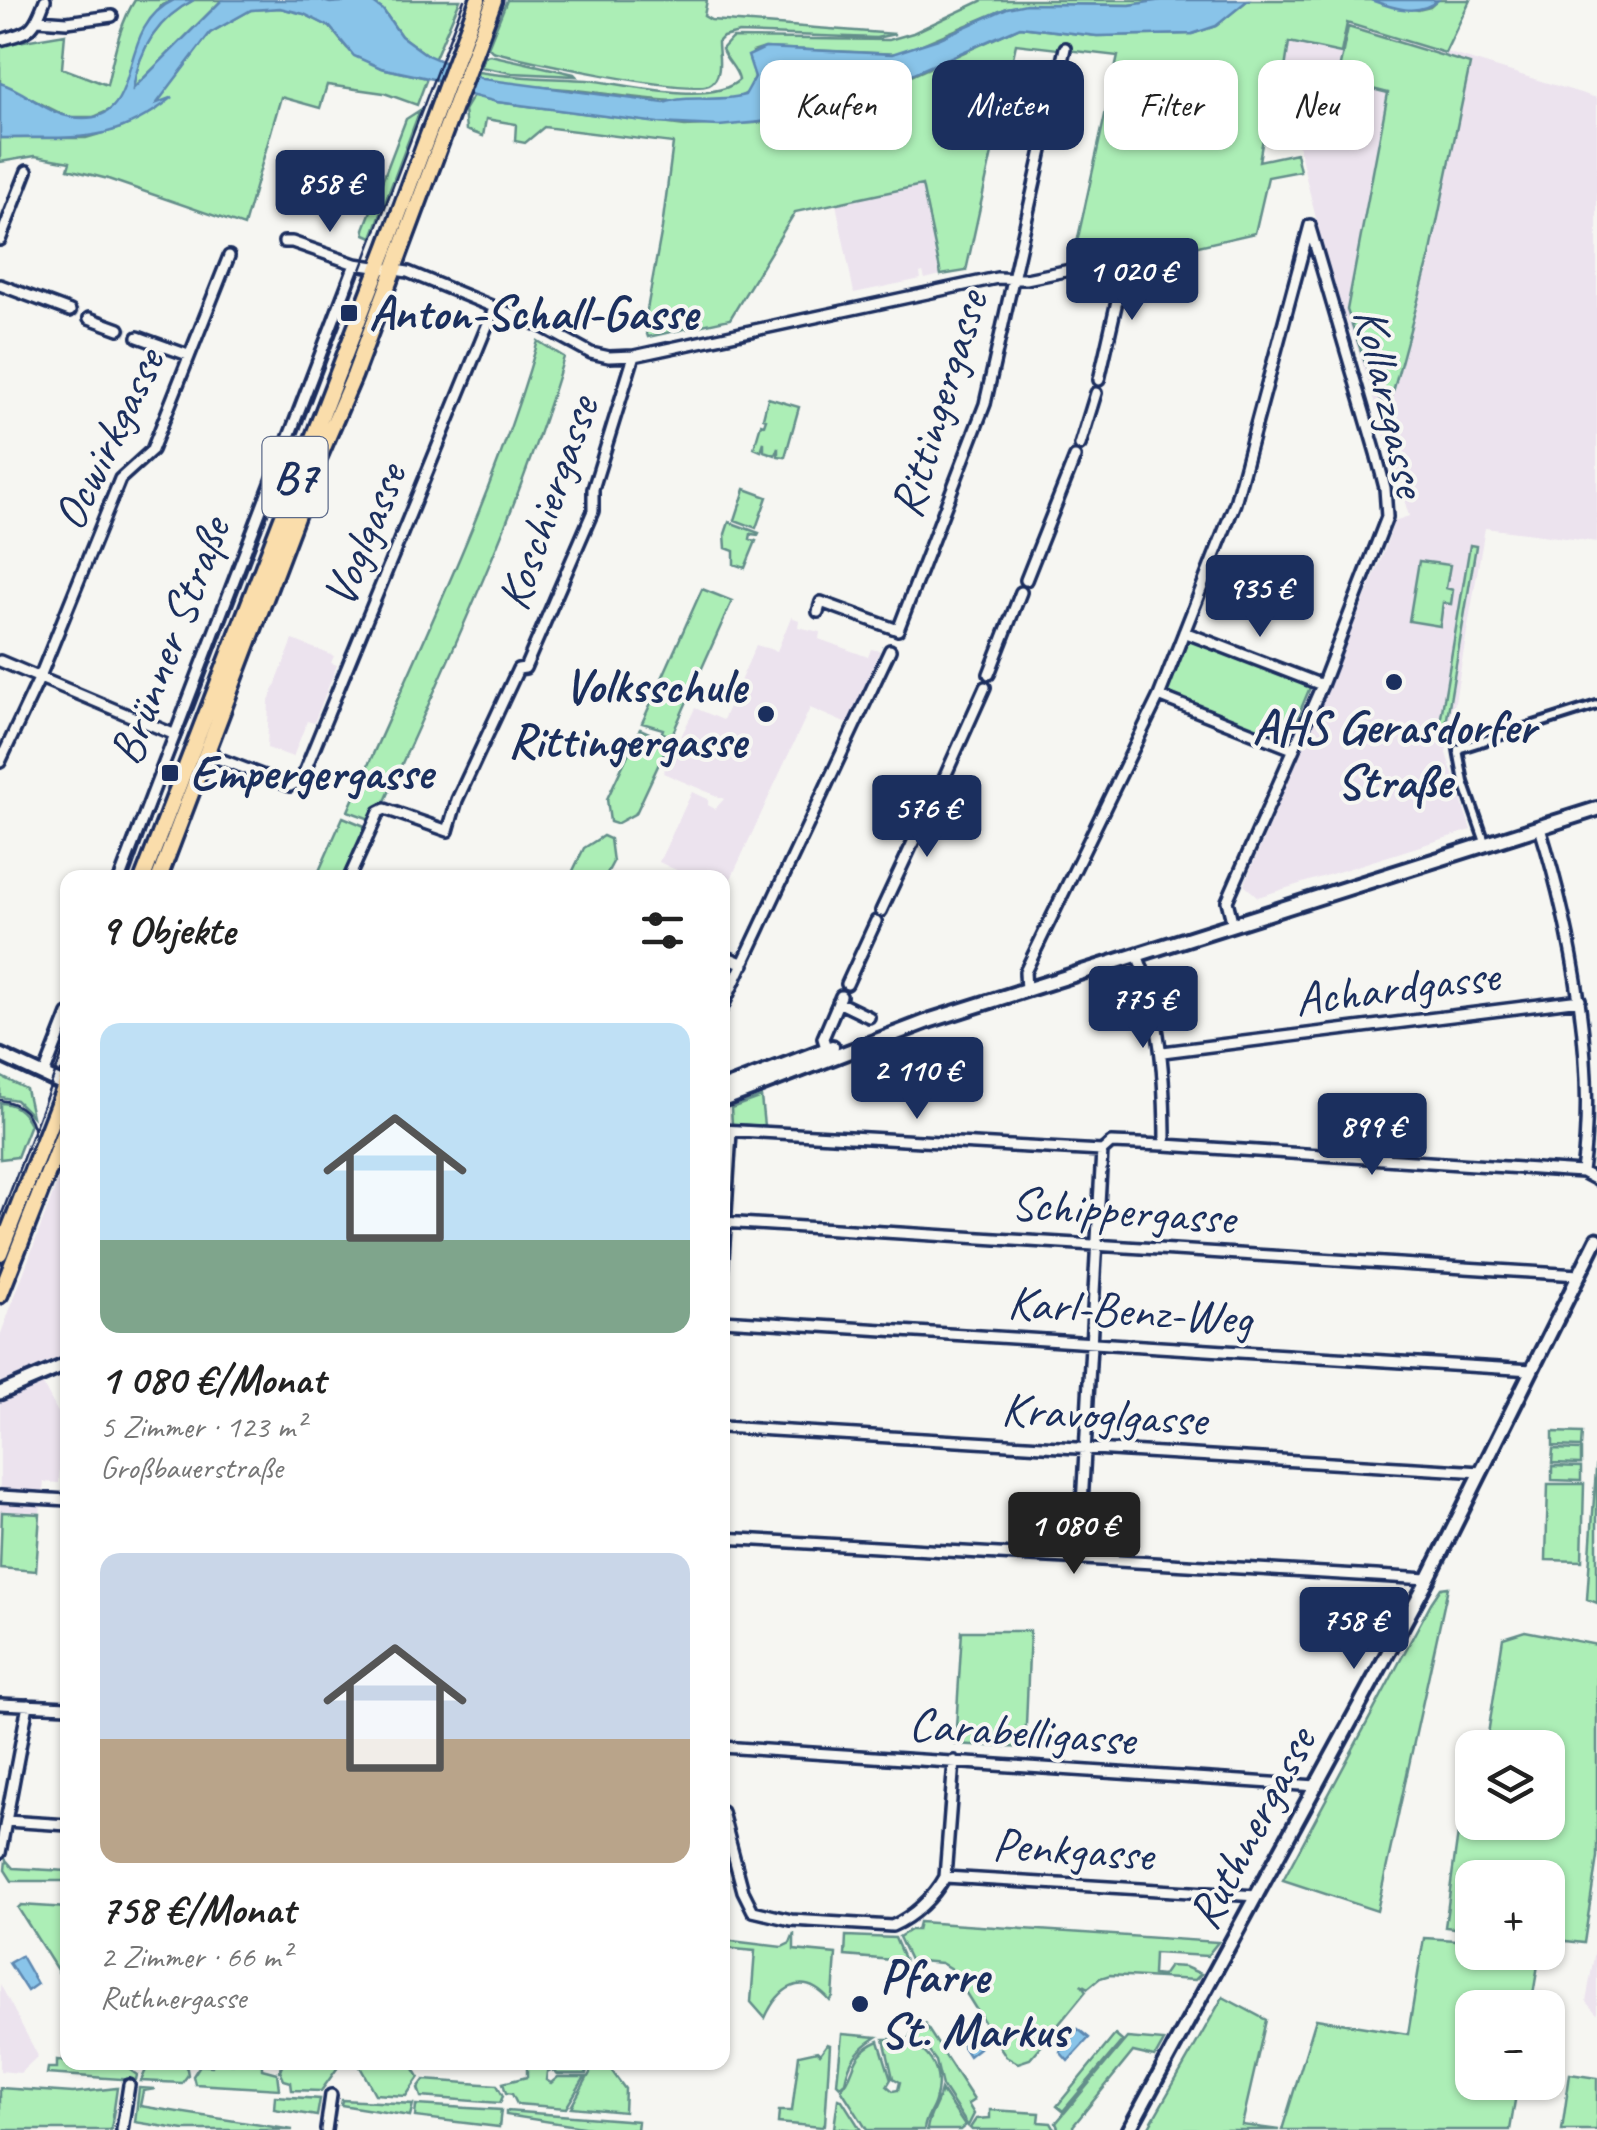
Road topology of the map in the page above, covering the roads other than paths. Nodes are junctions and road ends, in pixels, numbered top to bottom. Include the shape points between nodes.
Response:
1 (46, 0) edge
2 (478, 0) edge
3 (494, 0) edge
4 (112, 16) dead end
5 (38, 20) junction
6 (0, 40) edge
7 (1064, 48) dead end
8 (467, 50) junction
9 (446, 105) junction
10 (27, 172) dead end
11 (0, 240) edge
12 (284, 242) dead end
13 (1183, 246) dead end
14 (229, 256) dead end
15 (1127, 257) junction
16 (356, 264) junction
17 (378, 267) junction
18 (395, 268) junction
19 (1014, 279) junction
20 (0, 285) edge
21 (494, 308) junction
22 (70, 311) tunnel mouth
23 (89, 318) tunnel mouth
24 (120, 330) tunnel mouth
25 (138, 336) tunnel mouth
26 (188, 356) junction
27 (634, 356) junction
28 (1099, 380) dead end
29 (1096, 393) dead end
30 (1080, 445) dead end
31 (1075, 457) dead end
32 (1026, 580) dead end
33 (1021, 592) dead end
34 (818, 612) dead end
35 (1184, 632) junction
36 (890, 650) dead end
37 (0, 661) edge
38 (989, 674) dead end
39 (39, 679) junction
40 (1322, 684) junction
41 (984, 687) dead end
42 (1159, 696) junction
43 (1597, 705) edge
44 (203, 722) junction
45 (173, 734) junction
46 (1294, 750) junction
47 (209, 751) junction
48 (0, 762) edge
49 (942, 783) dead end
50 (936, 794) dead end
51 (1597, 810) edge
52 (1540, 828) junction
53 (1486, 844) junction
54 (123, 870) edge
55 (146, 870) edge
56 (162, 870) edge
57 (353, 870) edge
58 (881, 911) dead end
59 (876, 922) dead end
60 (1233, 925) junction
61 (1137, 954) junction
62 (730, 958) edge
63 (744, 964) junction
64 (847, 984) dead end
65 (1026, 990) junction
66 (730, 992) edge
67 (1580, 1000) junction
68 (869, 1017) dead end
69 (60, 1034) edge
70 (1163, 1052) junction
71 (828, 1053) junction
72 (0, 1055) edge
73 (44, 1075) junction
74 (60, 1081) edge
75 (730, 1086) edge
76 (730, 1096) edge
77 (60, 1101) edge
78 (730, 1131) edge
79 (60, 1142) edge
80 (1165, 1146) junction
81 (1102, 1151) junction
82 (1582, 1172) junction
83 (1597, 1180) edge
84 (730, 1222) edge
85 (1597, 1239) edge
86 (1097, 1243) junction
87 (0, 1254) edge
88 (1579, 1275) junction
89 (0, 1295) edge
90 (730, 1320) edge
91 (1091, 1342) junction
92 (60, 1367) edge
93 (1532, 1370) junction
94 (0, 1393) edge
95 (730, 1426) edge
96 (1086, 1448) junction
97 (1482, 1472) junction
98 (0, 1496) edge
99 (60, 1500) edge
100 (730, 1538) edge
101 (1080, 1558) junction
102 (1428, 1578) junction
103 (0, 1704) edge
104 (28, 1705) junction
105 (60, 1707) edge
106 (730, 1748) edge
107 (954, 1760) junction
108 (1316, 1786) junction
109 (6, 1821) junction
110 (60, 1824) edge
111 (730, 1842) edge
112 (0, 1853) edge
113 (730, 1864) edge
114 (736, 1864) junction
115 (945, 1876) junction
116 (1257, 1896) junction
117 (129, 2084) dead end
118 (331, 2096) dead end
119 (122, 2130) edge
120 (326, 2130) edge
121 (1129, 2130) edge

1 - 5 street
2 - 8 main road, Brünner Straße / B7
3 - 8 main road, Brünner Straße / B7
4 - 5 street
5 - 6 street via 27,34
7 - 19 street, Rittingergasse
8 - 9 main road, Brünner Straße / B7
9 - 17 main road, Brünner Straße / B7
9 - 18 main road, Brünner Straße / B7
10 - 11 street
12 - 16 street
13 - 15 street
14 - 26 street, Ocwirkgasse
15 - 19 street
15 - 28 street
16 - 17 street
16 - 45 street, Brünner Straße
17 - 18 street
17 - 44 main road, Brünner Straße / B7
18 - 21 street
18 - 47 main road, Brünner Straße / B7
19 - 27 street via 929,291
19 - 34 street, Rittingergasse via 985,404 898,630 821,602
20 - 22 street
21 - 27 street via 591,353
21 - 47 street, Voglgasse via 301,780 296,786
23 - 24 street
25 - 26 street
26 - 39 street, Ocwirkgasse via 152,450 120,479
27 - 57 street, Koschiergasse via 592,511 448,831 385,809
29 - 30 street
31 - 32 street
33 - 38 street
35 - 40 street
35 - 40 street, Kollarzgasse via 1234,504 1310,225 1376,452 1387,517
35 - 42 street
36 - 63 street
37 - 39 street
39 - 45 street
39 - 48 street, Ocwirkgasse
40 - 46 street, Kollarzgasse
41 - 49 street
42 - 46 street
42 - 65 street via 1026,972
43 - 53 street via 1458,749
44 - 47 street
44 - 55 main road, Brünner Straße / B7
45 - 54 street, Brünner Straße
46 - 60 street, Kollarzgasse via 1227,901
47 - 56 main road, Brünner Straße / B7
50 - 58 street
51 - 52 main road
52 - 53 main road
52 - 67 street
53 - 60 main road
59 - 64 street
60 - 61 main road
61 - 65 main road
61 - 70 street
62 - 63 street
63 - 66 street
65 - 71 main road
67 - 70 street, Achardgasse
67 - 82 street via 1587,1101
68 - 71 street via 839,999 822,1038
69 - 73 street
70 - 80 street
71 - 75 main road
71 - 76 main road
72 - 73 street
73 - 74 street
77 - 87 main road
78 - 81 street
79 - 89 main road
80 - 81 street via 1111,1143
80 - 82 street
81 - 86 street
82 - 83 street
84 - 86 street, Schippergasse
85 - 88 street, Ruthnergasse
86 - 88 street, Schippergasse
86 - 91 street
88 - 93 street, Ruthnergasse
90 - 91 street, Karl-Benz-Weg
91 - 93 street, Karl-Benz-Weg
91 - 96 street
92 - 94 street
93 - 97 street, Ruthnergasse
95 - 96 street, Kravoglgasse
96 - 97 street, Kravoglgasse
96 - 101 street
97 - 102 street, Ruthnergasse
98 - 99 street
100 - 101 street
101 - 102 street
102 - 108 street, Ruthnergasse
103 - 104 street
104 - 105 street
104 - 109 street
106 - 107 street, Carabelligasse
107 - 108 street, Carabelligasse
107 - 115 street
108 - 116 street, Ruthnergasse
109 - 110 street
109 - 112 street
111 - 114 street
113 - 114 street
114 - 115 street via 748,1905 759,1914 892,1926
115 - 116 street, Penkgasse
116 - 121 street, Ruthnergasse
117 - 119 street
118 - 120 street

